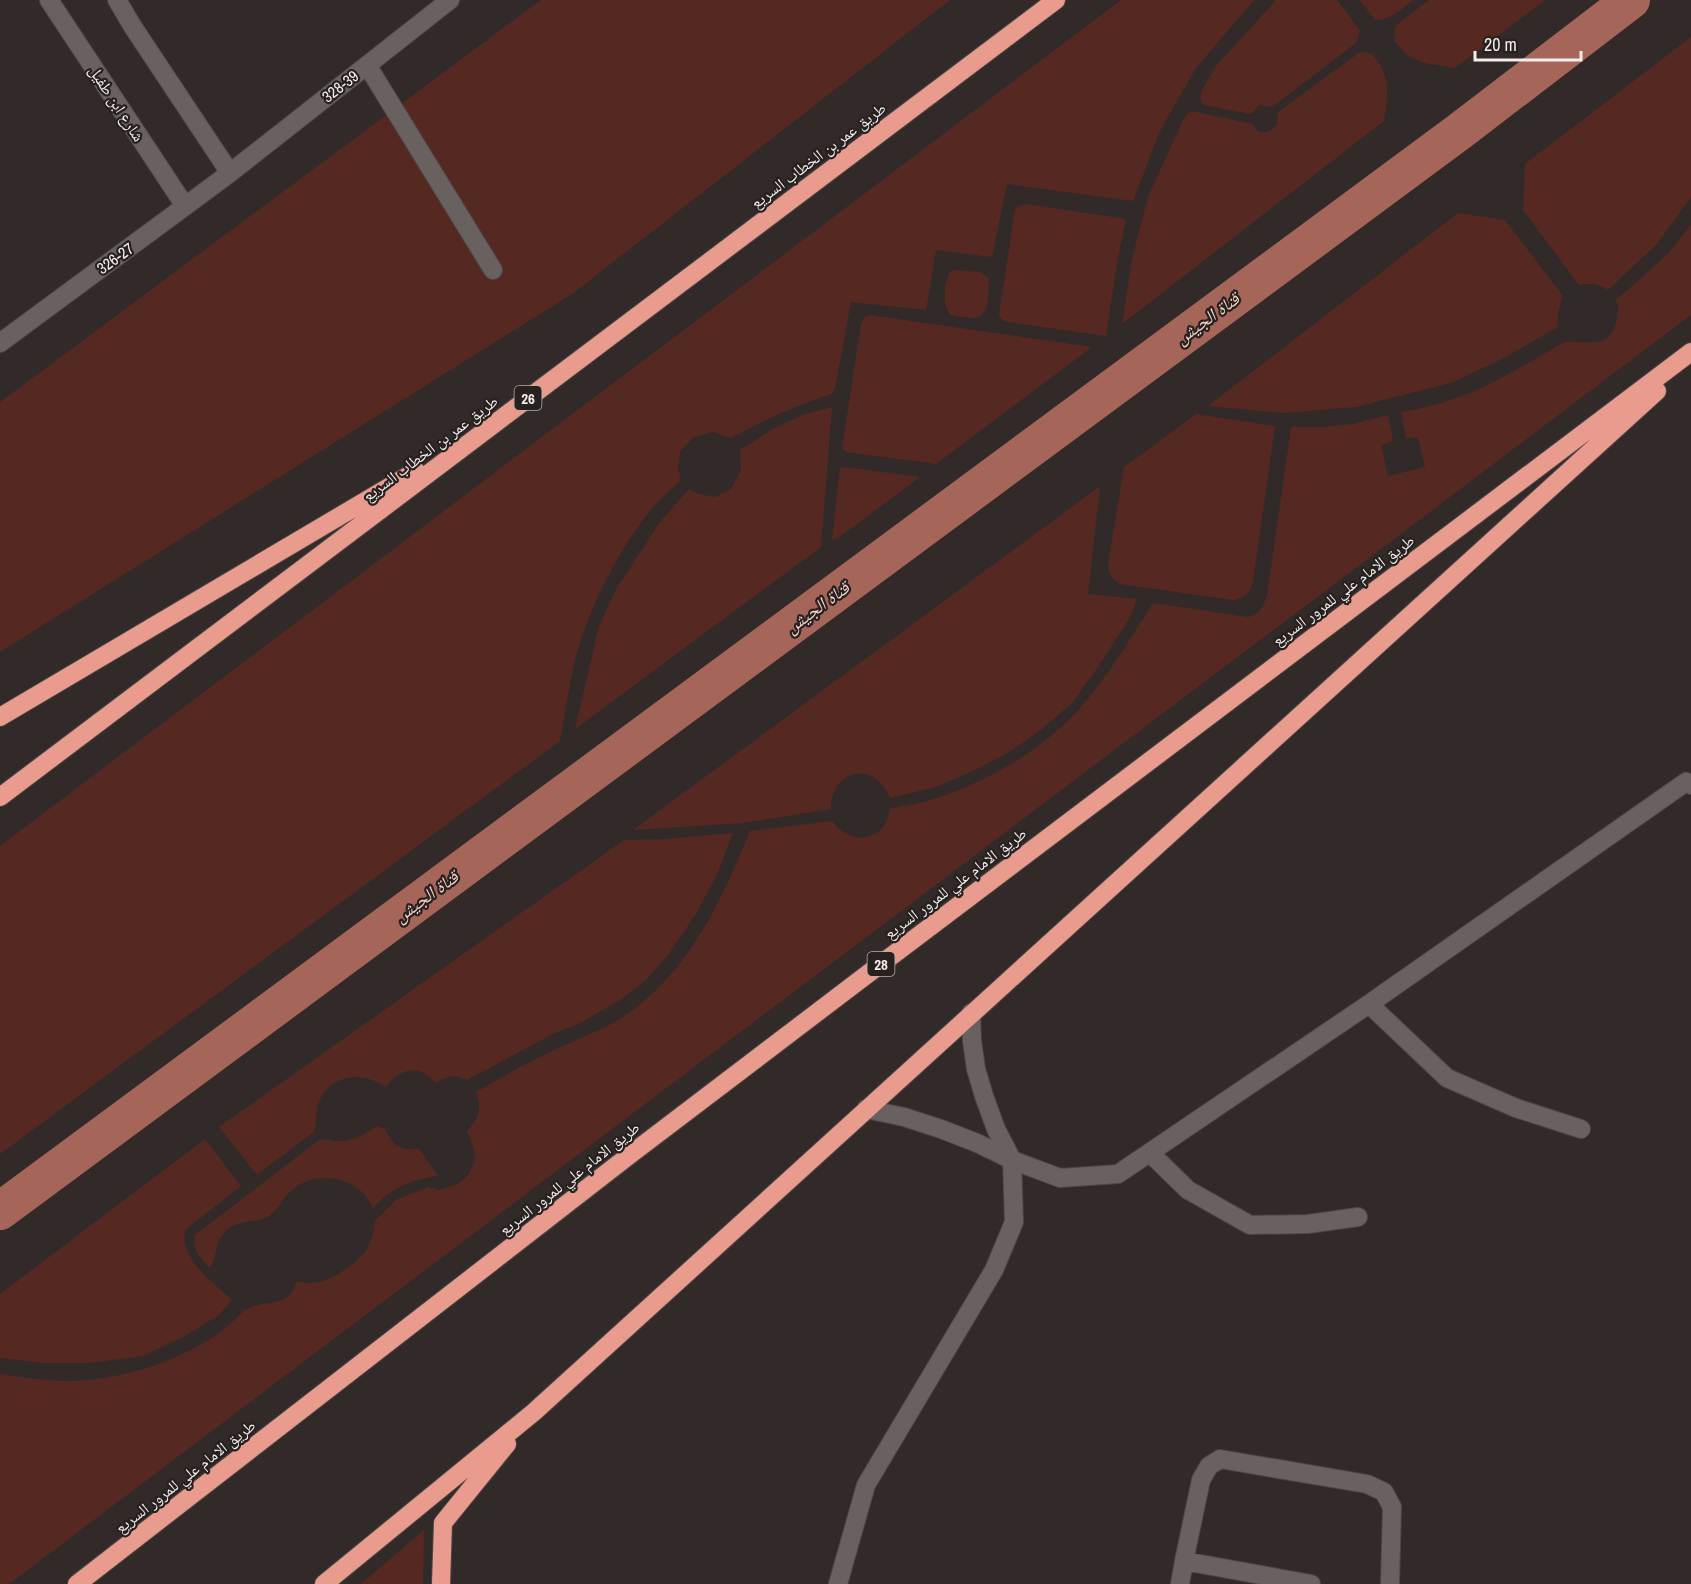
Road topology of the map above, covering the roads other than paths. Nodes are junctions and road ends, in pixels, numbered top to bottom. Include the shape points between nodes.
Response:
1 (49, 0) edge
2 (117, 0) edge
3 (450, 0) edge
4 (1056, 0) edge
5 (367, 65) junction
6 (230, 173) junction
7 (185, 206) junction
8 (493, 270) dead end
9 (0, 343) edge
10 (1691, 352) edge
11 (1691, 360) edge
12 (492, 426) junction
13 (0, 717) edge
14 (1689, 782) edge
15 (0, 797) edge
16 (1369, 1004) junction
17 (971, 1013) junction
18 (866, 1109) junction
19 (1581, 1129) dead end
20 (1150, 1153) junction
21 (1012, 1160) junction
22 (1358, 1217) dead end
23 (534, 1412) junction
24 (1184, 1561) junction
25 (77, 1584) edge
26 (324, 1584) edge
27 (441, 1584) edge
28 (838, 1584) edge
29 (1180, 1584) edge
30 (1311, 1584) edge
31 (1390, 1584) edge

1 - 7 street, شارع ابن طفيل
2 - 6 street
3 - 5 street, 328-39
4 - 12 highway, طريق عمر بن الخطاب السريع / 26
5 - 6 street, 328-39
5 - 8 street
6 - 7 street, 326-27
7 - 9 street, 326-27
10 - 25 highway, طريق الامام علي للمرور السريع / 28 via 631,1154
11 - 17 highway
12 - 13 highway
12 - 15 highway, طريق عمر بن الخطاب السريع / 26
14 - 16 street
16 - 19 street via 1447,1078 1516,1108
16 - 20 street
17 - 18 highway
17 - 21 street via 976,1069 996,1129
18 - 21 street via 941,1129
18 - 23 highway
20 - 21 street via 1118,1174 1060,1178
20 - 22 street via 1188,1190 1250,1225 1308,1224
21 - 28 street via 1014,1222 998,1261 866,1485
23 - 26 highway
23 - 27 highway via 443,1523
24 - 29 street
24 - 30 street
24 - 31 street via 1201,1480 1209,1466 1220,1459 1367,1484 1384,1492 1392,1507

